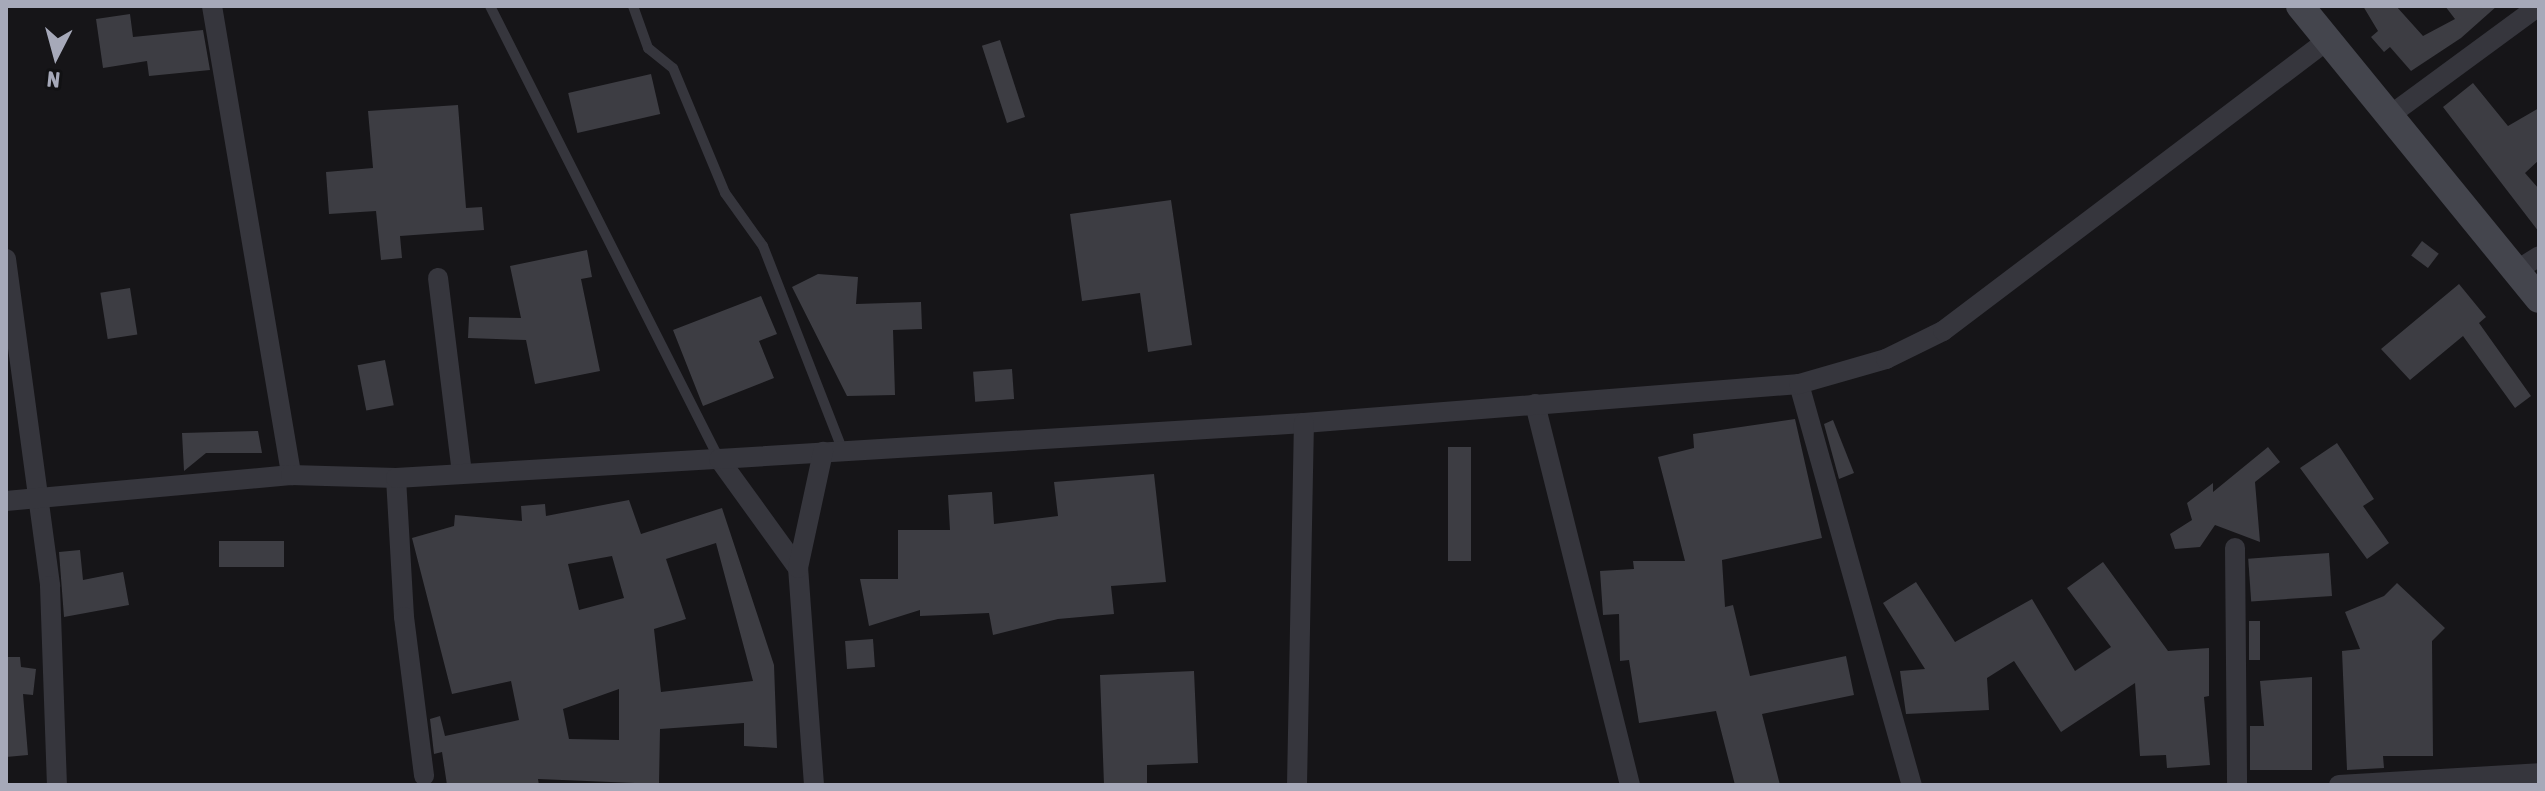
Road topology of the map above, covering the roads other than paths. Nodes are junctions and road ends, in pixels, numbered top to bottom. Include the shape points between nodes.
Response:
1 (212, 6) edge
2 (490, 6) edge
3 (633, 6) edge
4 (2300, 6) edge
5 (2539, 6) edge
6 (2325, 42) junction
7 (2389, 116) junction
8 (6, 259) edge
9 (2528, 263) edge
10 (438, 278) dead end
11 (2539, 299) edge
12 (1799, 384) junction
13 (1535, 404) junction
14 (1304, 423) junction
15 (833, 451) junction
16 (719, 459) junction
17 (462, 474) junction
18 (291, 475) junction
19 (396, 478) junction
20 (40, 499) junction
21 (6, 501) edge
22 (2235, 548) dead end
23 (798, 568) junction
24 (2539, 773) edge
25 (424, 776) dead end
26 (57, 785) edge
27 (814, 785) edge
28 (1297, 785) edge
29 (1630, 785) edge
30 (1912, 785) edge
31 (2237, 785) edge
32 (2339, 785) edge

1 - 18 street
2 - 16 lane
3 - 15 lane via 648,48 673,68 725,193 763,246
4 - 6 street
5 - 7 street
6 - 7 street
6 - 12 street via 1943,331 1886,359
7 - 9 street
8 - 20 street
9 - 11 street
10 - 17 street
12 - 13 street
12 - 30 street
13 - 14 street
13 - 29 street
14 - 15 street
14 - 28 street
15 - 16 street
15 - 23 street
16 - 17 street
16 - 23 street
17 - 19 street
18 - 19 street
18 - 20 street
19 - 25 street via 404,617
20 - 21 street
20 - 26 street via 50,586
22 - 31 street
23 - 27 street
24 - 32 street

